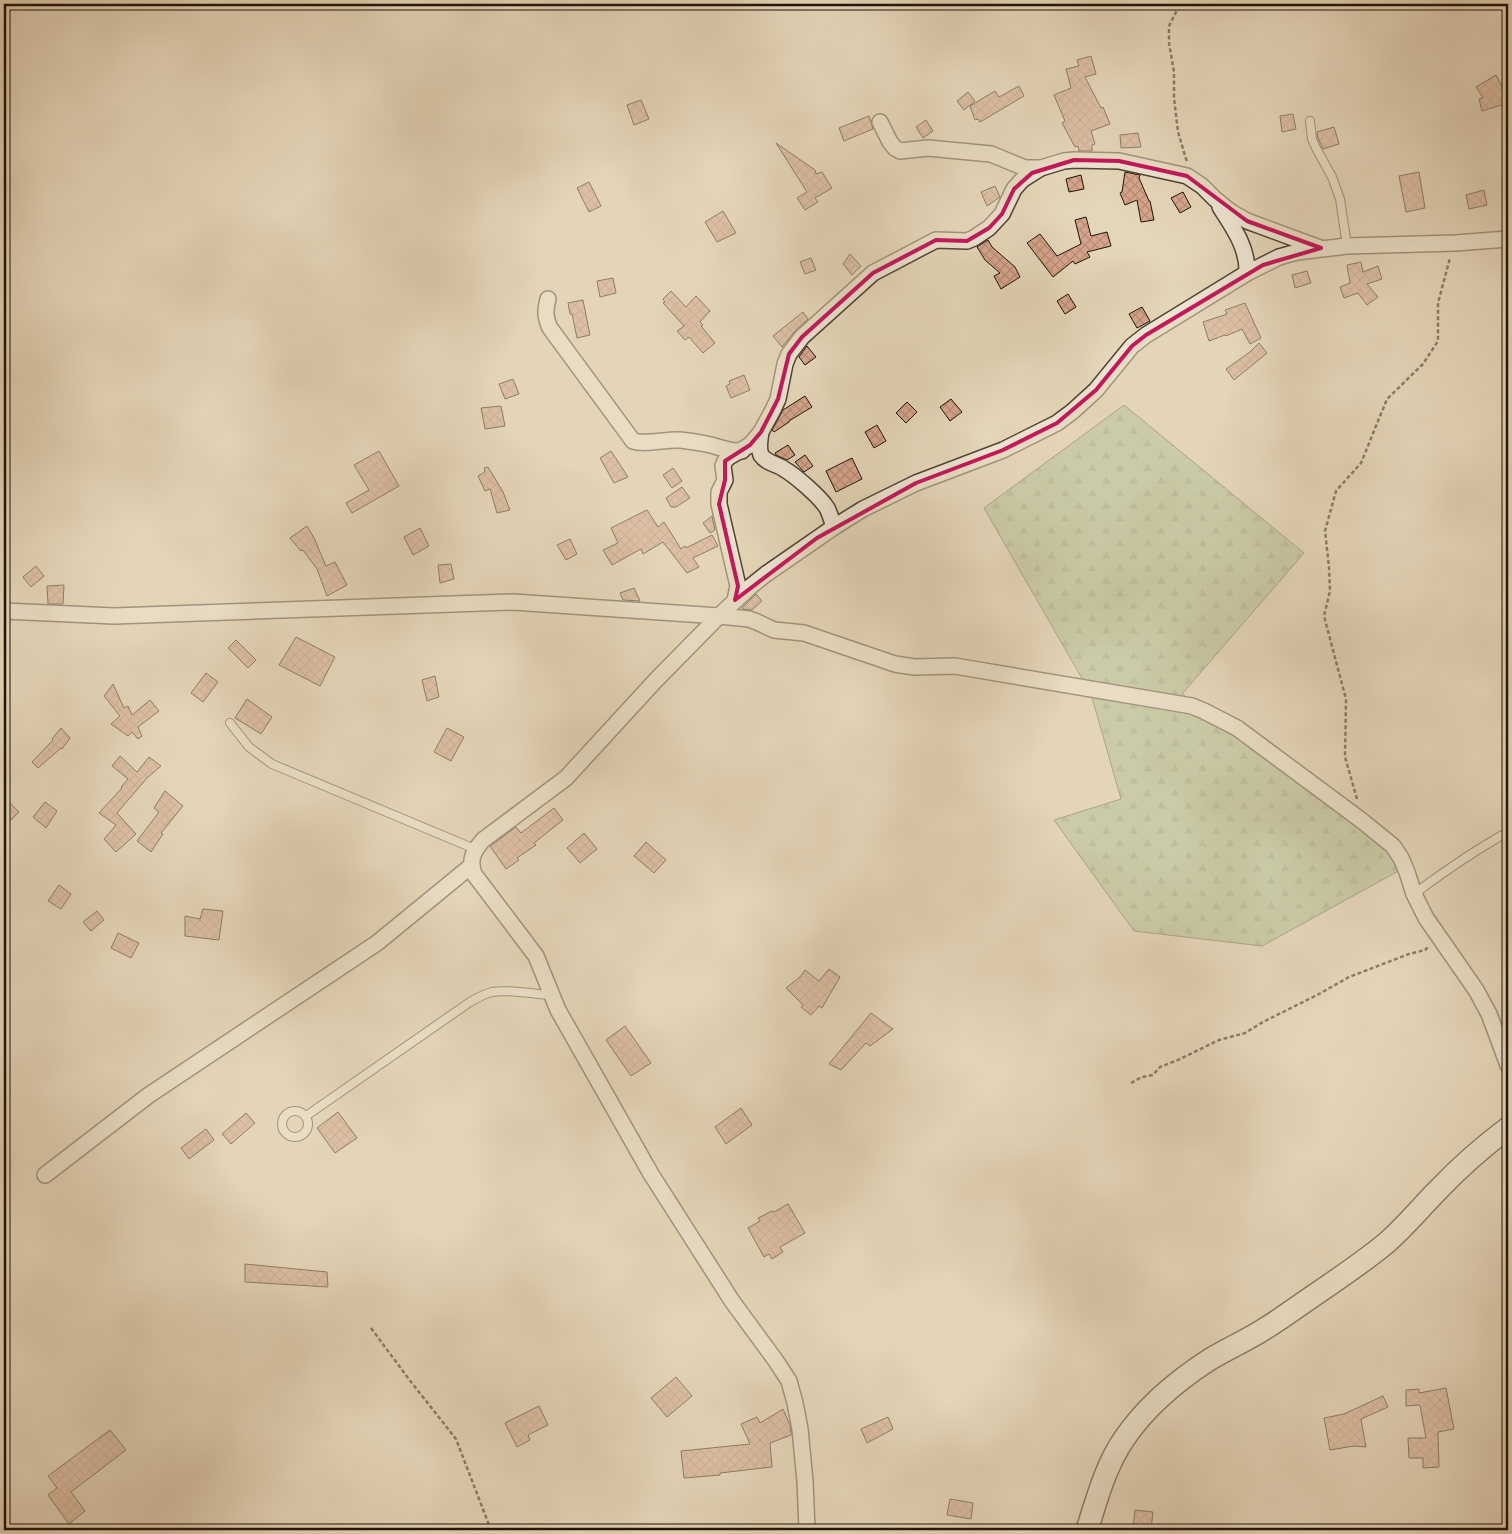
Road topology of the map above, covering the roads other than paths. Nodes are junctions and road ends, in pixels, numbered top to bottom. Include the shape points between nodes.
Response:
1 (1310, 121) dead end
2 (880, 122) dead end
3 (1041, 168) junction
4 (1215, 199) junction
5 (1508, 239) edge
6 (1347, 246) junction
7 (1321, 248) junction
8 (1247, 273) junction
9 (548, 299) dead end
10 (761, 432) junction
11 (742, 451) junction
12 (834, 527) junction
13 (735, 600) junction
14 (4, 611) edge
15 (719, 616) junction
16 (230, 723) dead end
17 (1508, 832) edge
18 (475, 849) junction
19 (471, 866) junction
20 (1414, 894) junction
21 (551, 995) junction
22 (1508, 1065) edge
23 (306, 1116) dead end
24 (1508, 1128) edge
25 (45, 1175) dead end
26 (807, 1530) edge
27 (1086, 1530) edge

1 - 6 lane via 1312,138 1340,199
2 - 3 street via 890,142 900,151 928,148 991,154 1025,168
3 - 4 street via 1069,161 1119,162 1187,176
3 - 10 street via 1018,184 1002,214 989,228 967,241 936,240 873,273 802,337 789,354 778,398
4 - 7 street via 1247,221
4 - 8 street via 1242,244 1248,263
5 - 6 street
6 - 7 street
7 - 8 street via 1279,258
8 - 12 street via 1132,346 1096,390 1057,423 1003,450 916,483
9 - 11 street via 545,310 550,328 630,438 642,443 681,440
10 - 11 street
10 - 12 street via 759,446 763,457 795,476 822,501
11 - 13 street via 725,461 725,480 719,492 738,586
12 - 13 street via 766,574
13 - 15 street
14 - 15 street via 114,616 513,602
15 - 18 street via 566,778
15 - 20 street via 749,619 774,630 804,633 895,664 933,668 954,666 1192,706 1237,728 1381,835 1397,852
16 - 18 lane via 249,747 272,764
17 - 20 lane
18 - 19 street
19 - 21 street via 478,881 536,956
19 - 25 street via 378,943 149,1095
20 - 22 street via 1426,918 1476,990 1489,1014
21 - 23 lane via 492,992 480,996
21 - 26 street via 652,1174 732,1301 789,1381 800,1429
24 - 27 street via 1453,1174 1412,1219 1354,1268 1270,1326 1209,1360 1153,1405 1113,1456

